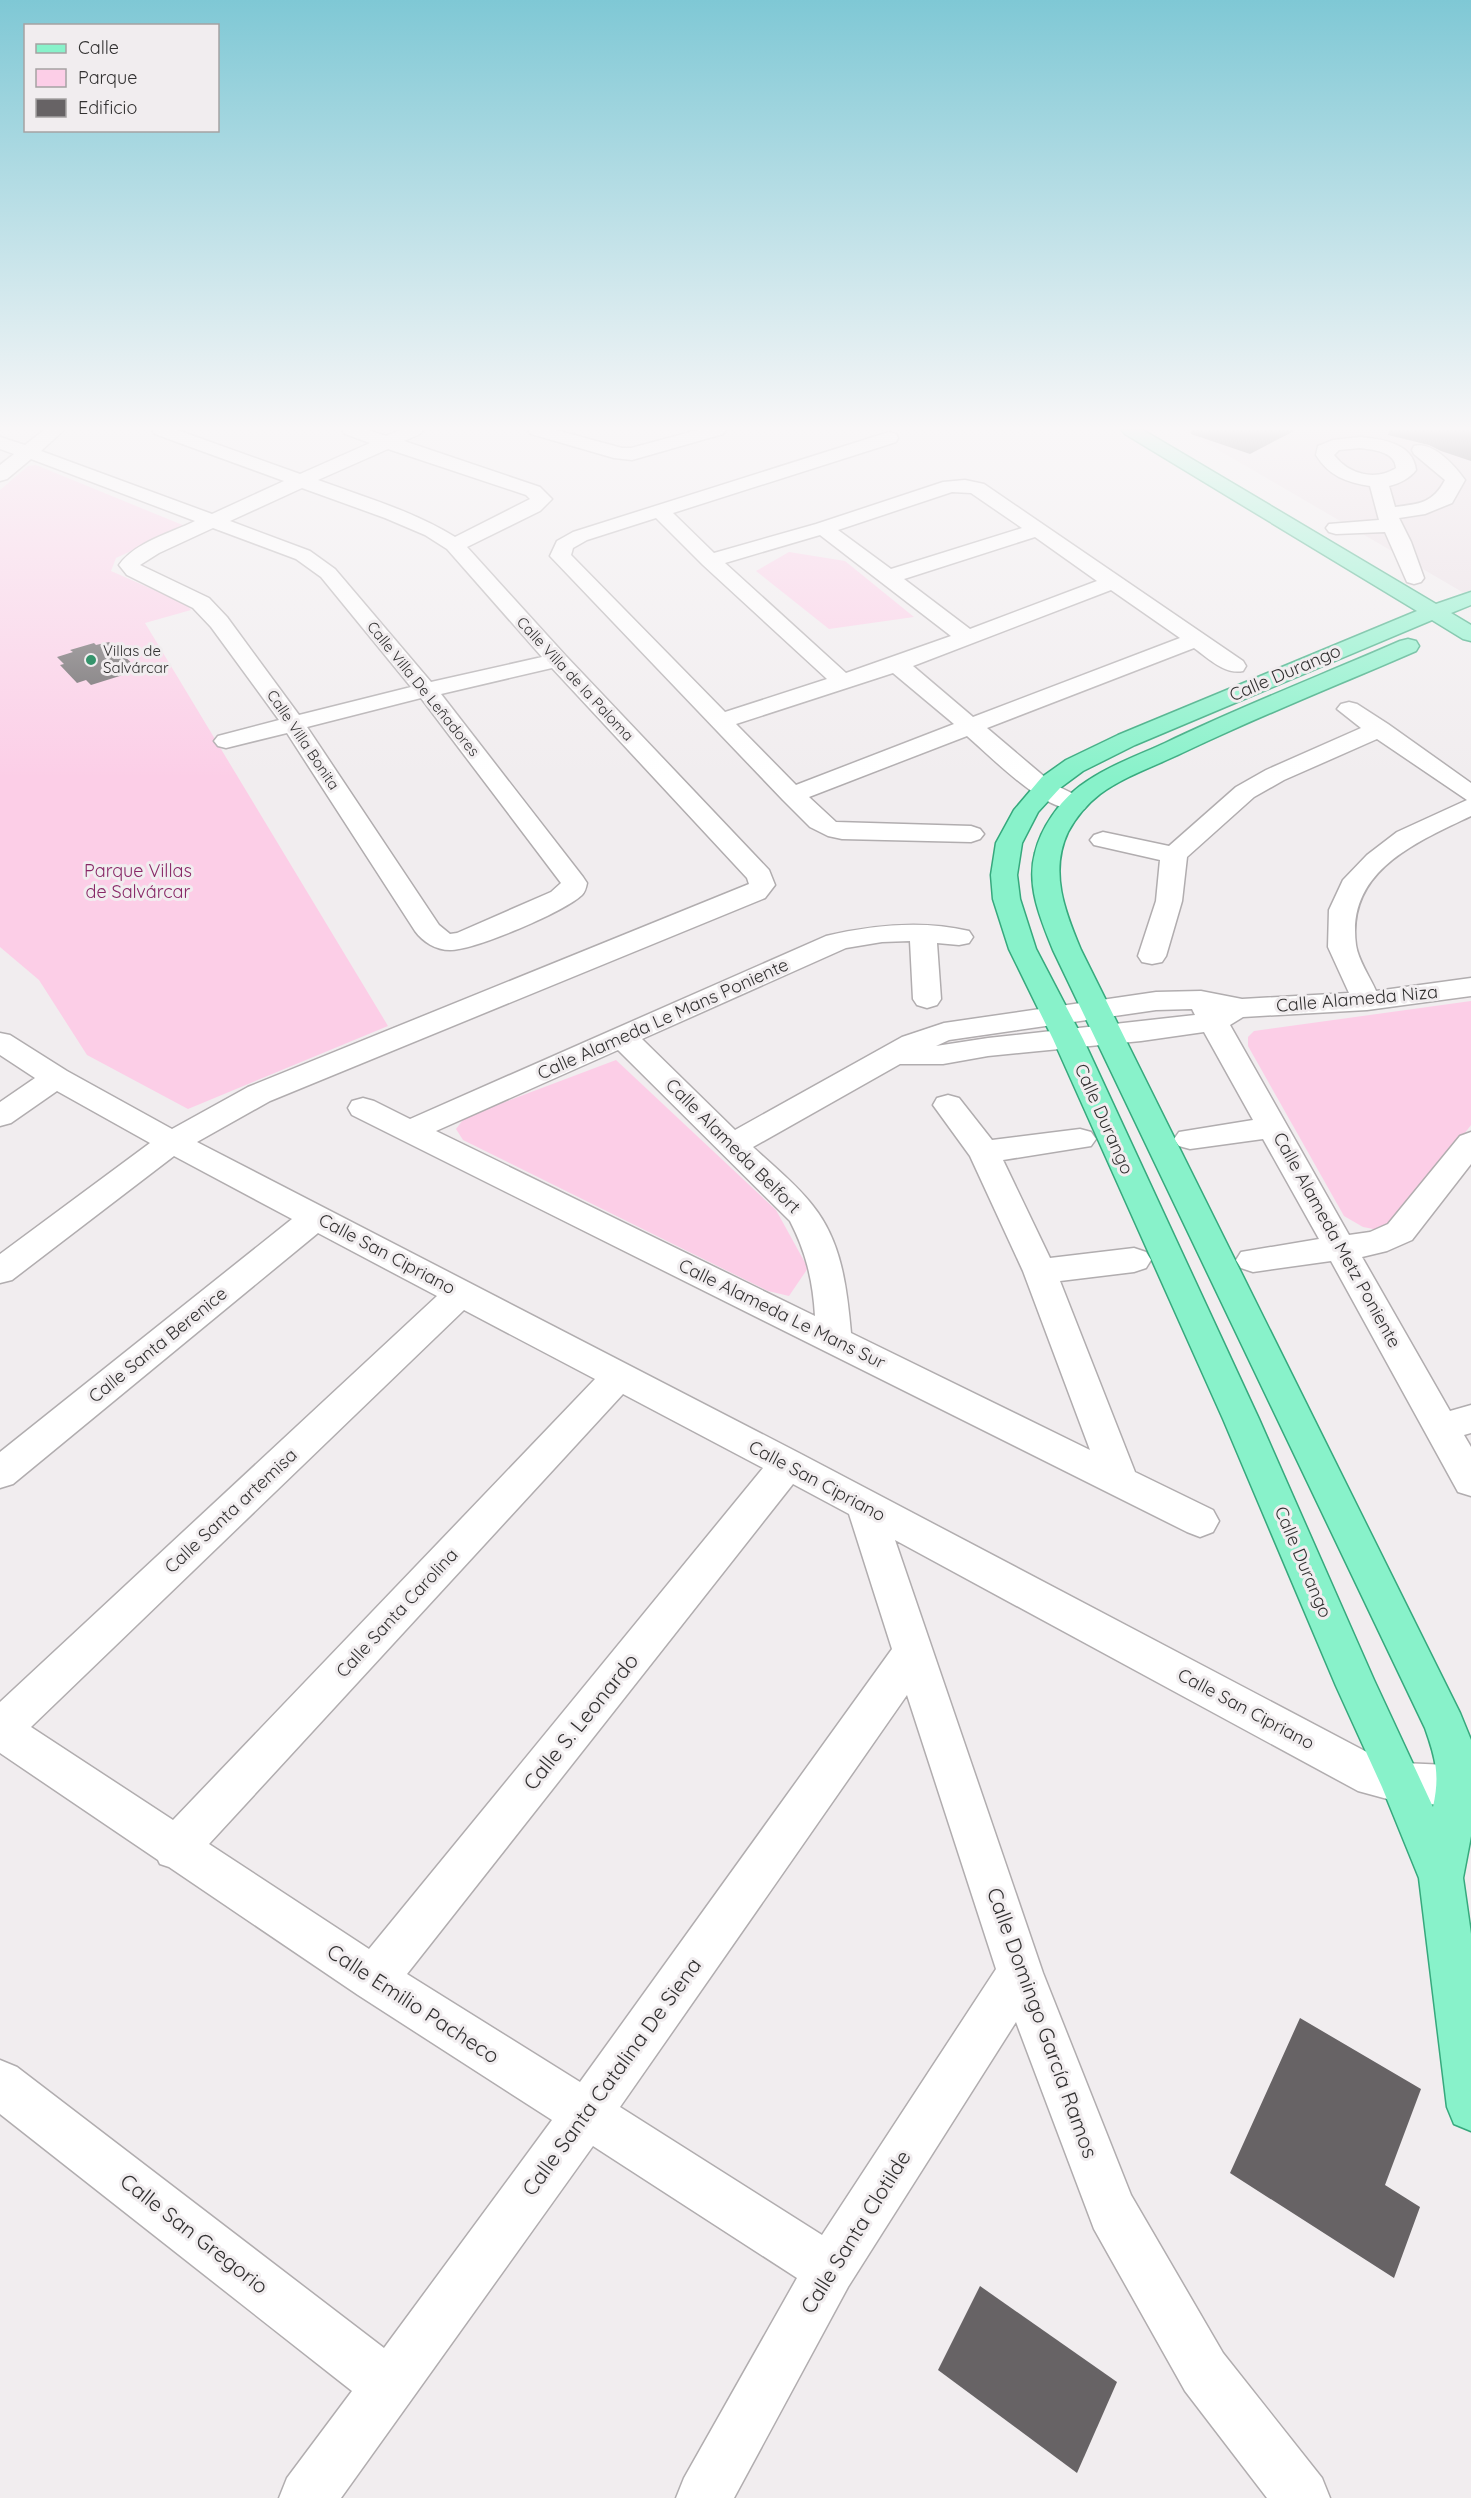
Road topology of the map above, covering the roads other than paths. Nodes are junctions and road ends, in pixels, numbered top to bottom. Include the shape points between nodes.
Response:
1 (159, 547) edge
2 (280, 547) edge
3 (456, 547) edge
4 (563, 547) edge
5 (696, 547) edge
6 (760, 547) edge
7 (848, 547) edge
8 (984, 547) edge
9 (1061, 547) edge
10 (1341, 547) edge
11 (1403, 547) edge
12 (1384, 559) dead end
13 (710, 561) junction
14 (888, 577) junction
15 (1414, 578) junction
16 (1113, 582) junction
17 (1456, 609) edge
18 (967, 637) junction
19 (1194, 640) junction
20 (556, 660) junction
21 (907, 660) junction
22 (1235, 666) dead end
23 (842, 681) junction
24 (426, 690) junction
25 (1349, 709) dead end
26 (722, 721) junction
27 (980, 723) junction
28 (293, 724) junction
29 (1380, 729) junction
30 (226, 741) dead end
31 (1051, 783) junction
32 (1471, 794) edge
33 (792, 795) junction
34 (1082, 797) junction
35 (1471, 807) edge
36 (971, 834) dead end
37 (1103, 840) dead end
38 (1174, 855) junction
39 (923, 933) junction
40 (959, 937) dead end
41 (448, 943) joint
42 (1152, 957) dead end
43 (1471, 987) edge
44 (927, 999) dead end
45 (1367, 1001) junction
46 (1206, 1011) junction
47 (1102, 1022) junction
48 (1061, 1027) junction
49 (622, 1037) junction
50 (0, 1042) edge
51 (56, 1078) junction
52 (948, 1105) dead end
53 (363, 1108) dead end
54 (0, 1116) edge
55 (1274, 1126) junction
56 (410, 1131) junction
57 (1080, 1139) dead end
58 (1190, 1139) dead end
59 (172, 1142) junction
60 (1471, 1143) edge
61 (733, 1145) junction
62 (984, 1152) junction
63 (316, 1216) junction
64 (1339, 1248) junction
65 (1134, 1260) dead end
66 (1254, 1260) dead end
67 (0, 1271) edge
68 (1040, 1271) junction
69 (461, 1293) junction
70 (834, 1339) junction
71 (619, 1376) junction
72 (1457, 1424) edge
73 (788, 1464) junction
74 (0, 1473) edge
75 (1119, 1479) junction
76 (1471, 1481) edge
77 (865, 1507) junction
78 (1200, 1521) dead end
79 (913, 1653) junction
80 (0, 1730) edge
81 (1402, 1783) junction
82 (1465, 1787) edge
83 (175, 1849) junction
84 (1441, 1878) junction
85 (1020, 1973) junction
86 (374, 1979) junction
87 (0, 2084) edge
88 (1471, 2104) edge
89 (586, 2115) junction
90 (830, 2269) junction
91 (388, 2385) junction
92 (307, 2498) edge
93 (704, 2498) edge
94 (1302, 2498) edge

1 - 28 street, Calle Villa Bonita via 129,565 201,603 246,656
2 - 24 street, Calle Villa De Leñadores via 303,555 328,573
3 - 20 street, Calle Villa de la Paloma
4 - 26 street via 560,556
5 - 13 street
6 - 13 street
7 - 14 street
8 - 14 street
9 - 16 street
10 - 17 main road
11 - 15 street
12 - 15 main road
13 - 23 street
14 - 18 street
15 - 17 main road
16 - 18 street
16 - 19 street
17 - 31 main road, Calle Durango via 1140,735 1095,755
17 - 34 main road, Calle Durango via 1122,772
18 - 21 street
19 - 22 street
19 - 27 street
20 - 24 street
20 - 59 street, Calle Villa de la Paloma via 760,876 762,885 756,892 258,1094
21 - 23 street
21 - 27 street
23 - 26 street
24 - 28 street
24 - 41 street, Calle Villa De Leñadores via 574,883 573,889 560,898 470,938
25 - 29 street
26 - 33 street
27 - 31 street
27 - 33 street
28 - 30 street
28 - 41 street, Calle Villa Bonita via 429,931
29 - 32 street
29 - 38 street via 1245,792
31 - 34 street
31 - 48 main road, Calle Durango via 1020,821 1006,853 1005,886 1013,923
33 - 36 street via 828,828
34 - 47 main road, Calle Durango via 1056,832 1046,862 1049,899 1066,949
35 - 45 street via 1406,837 1356,880 1342,910 1342,946
37 - 38 street
38 - 42 street via 1169,901
39 - 40 street, Calle Alameda Le Mans Poniente
39 - 44 street
39 - 49 street, Calle Alameda Le Mans Poniente via 858,935 836,942
43 - 45 street, Calle Alameda Niza
45 - 46 street, Calle Alameda Niza
46 - 47 street, Calle Alameda Niza
46 - 55 street, Calle Alameda Metz Poniente
47 - 48 street, Calle Alameda Niza
47 - 82 main road, Calle Durango via 1445,1726
48 - 61 street, Calle Alameda Niza via 981,1036 943,1055 895,1055
48 - 81 main road, Calle Durango
49 - 56 street, Calle Alameda Le Mans Poniente
49 - 61 street, Calle Alameda Belfort
50 - 51 street, Calle San Cipriano
51 - 54 street
51 - 59 street, Calle San Cipriano
52 - 62 street
53 - 56 street, Calle Alameda Le Mans Sur
55 - 58 street
55 - 64 street, Calle Alameda Metz Poniente
56 - 70 street, Calle Alameda Le Mans Sur
57 - 62 street
59 - 63 street, Calle San Cipriano
59 - 67 street
60 - 64 street via 1400,1232 1375,1243
61 - 70 street, Calle Alameda Belfort via 802,1214 819,1245 830,1283
62 - 68 street
63 - 69 street, Calle San Cipriano
63 - 74 street, Calle Santa Berenice
64 - 66 street
64 - 72 street, Calle Alameda Metz Poniente
65 - 68 street
68 - 75 street
69 - 71 street, Calle San Cipriano
69 - 80 street, Calle Santa artemisa
70 - 75 street, Calle Alameda Le Mans Sur
71 - 73 street, Calle San Cipriano
71 - 83 street, Calle Santa Carolina
72 - 76 street, Calle Alameda Metz Poniente
73 - 77 street, Calle San Cipriano
73 - 86 street, Calle S. Leonardo
75 - 78 street, Calle Alameda Le Mans Sur
77 - 79 street, Calle Domingo García Ramos
77 - 81 street, Calle San Cipriano via 1374,1777
79 - 85 street, Calle Domingo García Ramos
79 - 89 street, Calle Santa Catalina De Siena
80 - 83 street, Calle Emilio Pacheco
81 - 82 street, Calle San Cipriano
81 - 84 main road, Calle Durango
82 - 84 main road, Calle Durango
83 - 86 street, Calle Emilio Pacheco
84 - 88 main road, Calle Durango
85 - 90 street, Calle Santa Clotilde
85 - 94 street, Calle Domingo García Ramos via 1112,2211 1204,2372
86 - 89 street, Calle Emilio Pacheco
87 - 91 street, Calle San Gregorio
89 - 90 street, Calle Emilio Pacheco
89 - 91 street, Calle Santa Catalina De Siena
90 - 93 street, Calle Santa Clotilde
91 - 92 street, Calle Santa Catalina De Siena

